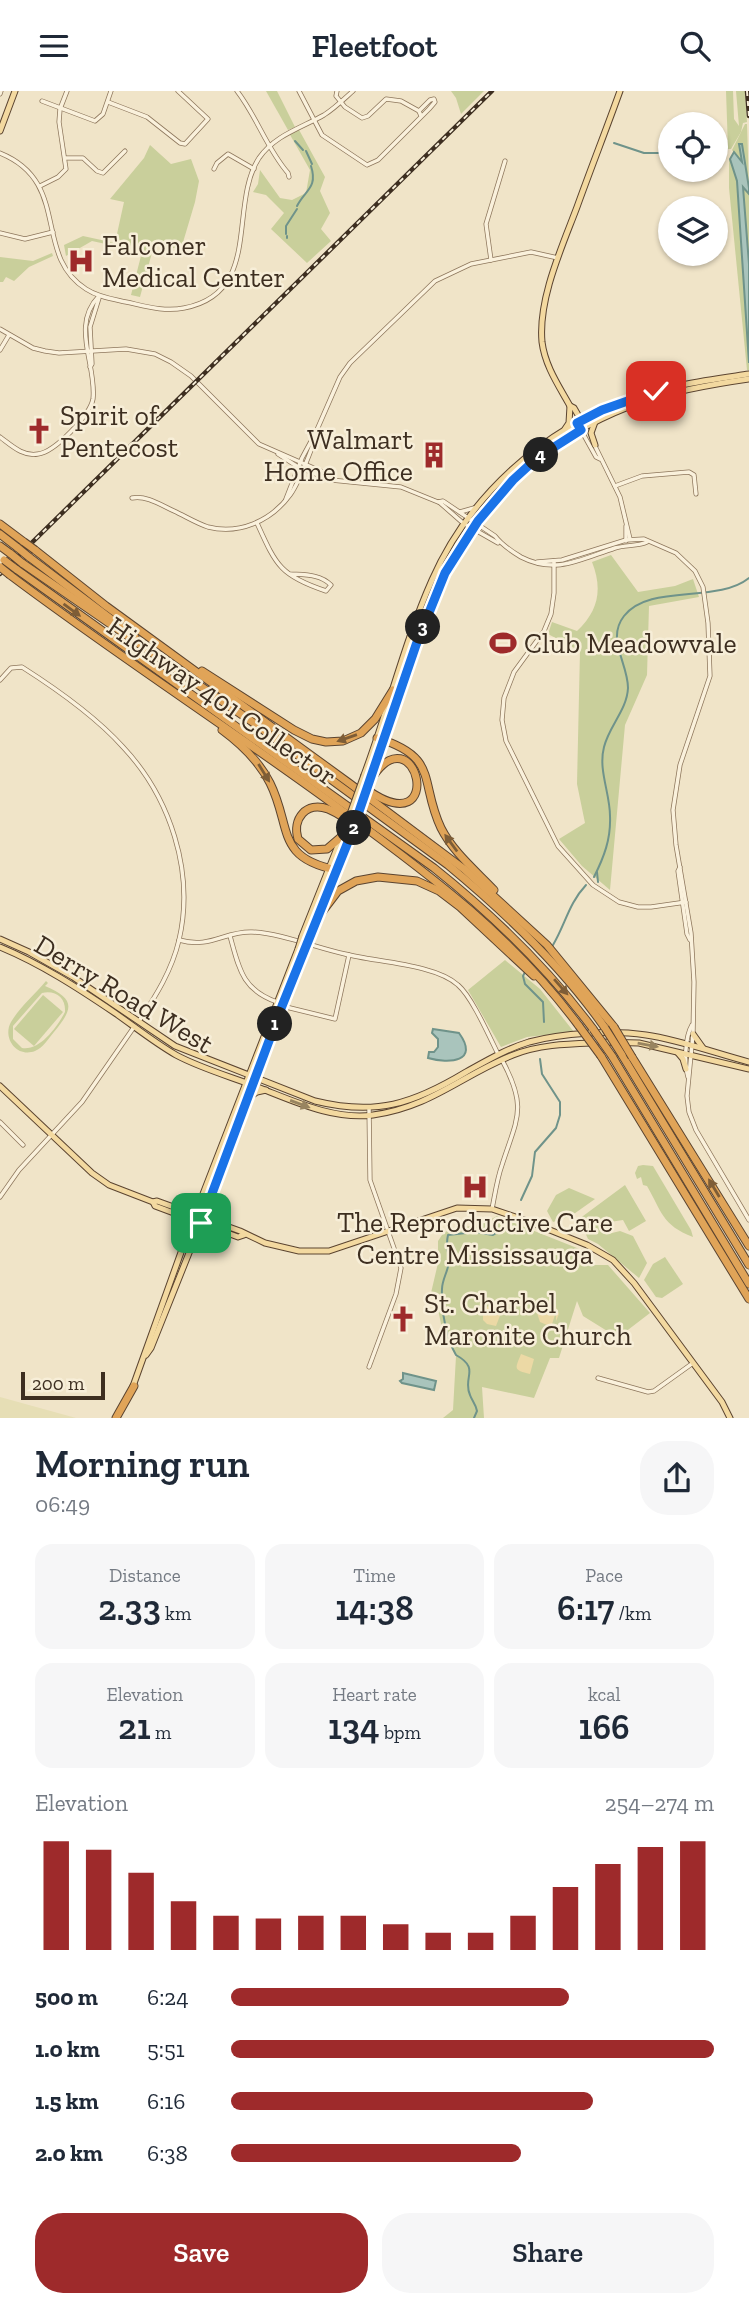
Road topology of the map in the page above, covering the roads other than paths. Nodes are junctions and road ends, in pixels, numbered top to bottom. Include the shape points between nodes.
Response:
1 (15, 91) edge
2 (67, 91) edge
3 (111, 91) edge
4 (178, 91) edge
5 (237, 91) edge
6 (299, 91) edge
7 (337, 91) edge
8 (353, 91) edge
9 (620, 91) edge
10 (42, 101) dead end
11 (108, 102) junction
12 (340, 102) junction
13 (60, 109) junction
14 (313, 120) junction
15 (0, 131) edge
16 (269, 146) junction
17 (125, 151) dead end
18 (0, 153) edge
19 (66, 158) junction
20 (505, 161) dead end
21 (214, 169) dead end
22 (254, 169) junction
23 (289, 177) dead end
24 (40, 185) junction
25 (53, 232) junction
26 (0, 233) edge
27 (558, 257) junction
28 (491, 260) junction
29 (99, 296) junction
30 (0, 329) edge
31 (9, 335) junction
32 (0, 350) edge
33 (89, 351) junction
34 (749, 376) edge
35 (739, 378) junction
36 (570, 408) junction
37 (579, 422) junction
38 (595, 422) junction
39 (583, 429) junction
40 (563, 431) junction
41 (0, 436) edge
42 (595, 445) junction
43 (600, 459) junction
44 (301, 465) junction
45 (615, 486) junction
46 (696, 495) dead end
47 (132, 498) dead end
48 (439, 502) junction
49 (474, 508) junction
50 (460, 512) junction
51 (483, 514) junction
52 (455, 517) junction
53 (467, 517) junction
54 (257, 523) junction
55 (463, 523) junction
56 (0, 524) edge
57 (474, 526) junction
58 (485, 529) junction
59 (459, 530) junction
60 (479, 533) junction
61 (0, 534) edge
62 (465, 538) junction
63 (628, 542) junction
64 (500, 543) junction
65 (21, 545) junction
66 (0, 546) edge
67 (32, 553) junction
68 (4, 560) edge
69 (554, 564) junction
70 (16, 569) junction
71 (290, 574) junction
72 (106, 606) junction
73 (0, 680) edge
74 (194, 681) junction
75 (168, 689) junction
76 (393, 690) junction
77 (277, 731) junction
78 (381, 739) junction
79 (367, 778) junction
80 (341, 837) junction
81 (333, 869) junction
82 (450, 891) junction
83 (685, 902) junction
84 (316, 920) junction
85 (530, 929) junction
86 (230, 936) junction
87 (305, 937) junction
88 (0, 939) edge
89 (179, 940) junction
90 (0, 947) edge
91 (349, 955) junction
92 (279, 1004) junction
93 (569, 1012) junction
94 (136, 1024) junction
95 (692, 1025) junction
96 (693, 1034) junction
97 (689, 1046) junction
98 (705, 1050) junction
99 (676, 1051) junction
100 (689, 1055) junction
101 (263, 1057) junction
102 (500, 1057) junction
103 (255, 1058) junction
104 (749, 1062) edge
105 (238, 1069) junction
106 (686, 1069) junction
107 (749, 1069) edge
108 (252, 1075) junction
109 (688, 1077) junction
110 (234, 1078) junction
111 (268, 1081) junction
112 (245, 1083) junction
113 (253, 1085) junction
114 (0, 1086) edge
115 (266, 1090) junction
116 (240, 1097) junction
117 (247, 1099) junction
118 (369, 1112) junction
119 (0, 1122) edge
120 (52, 1135) junction
121 (23, 1145) dead end
122 (0, 1196) edge
123 (200, 1201) junction
124 (153, 1202) junction
125 (208, 1205) junction
126 (492, 1209) junction
127 (183, 1211) junction
128 (173, 1212) junction
129 (194, 1218) junction
130 (749, 1220) edge
131 (202, 1221) junction
132 (217, 1226) junction
133 (189, 1230) junction
134 (389, 1232) junction
135 (194, 1242) junction
136 (749, 1246) edge
137 (749, 1265) edge
138 (749, 1284) edge
139 (749, 1299) edge
140 (146, 1355) junction
141 (693, 1363) junction
142 (369, 1367) dead end
143 (598, 1378) dead end
144 (134, 1386) joint
145 (119, 1418) edge
146 (730, 1418) edge

1 - 15 main road
2 - 13 street
3 - 11 street
4 - 11 street via 208,119 185,144 147,117
5 - 16 street
6 - 14 street
7 - 12 street
8 - 12 street
9 - 27 main road
10 - 13 street
11 - 13 street via 95,121
12 - 14 street
12 - 14 street via 362,118 386,99 401,101 420,113 378,160 367,165 322,135
13 - 19 street
14 - 16 street
16 - 22 street
16 - 23 street
17 - 19 street via 103,173 83,158
18 - 24 street via 23,165
19 - 24 street via 64,172
20 - 28 street via 486,225
21 - 22 street via 228,154
22 - 29 street via 239,255 231,274 213,295 187,308 170,310
24 - 25 street
25 - 26 street via 27,239
25 - 29 street via 66,270
27 - 28 street via 531,253
27 - 36 main road via 542,341 549,367
28 - 44 street via 444,274 350,363
29 - 33 street via 86,323
30 - 31 street
31 - 32 street
31 - 33 street via 45,351
33 - 41 street via 90,410 54,447 37,455 23,453
33 - 44 street via 141,351 171,362 259,444
34 - 35 main road
35 - 37 main road via 656,391
35 - 38 main road via 658,397
36 - 37 main road
36 - 40 main road
37 - 39 main road
37 - 40 main road
38 - 39 main road
38 - 42 main road via 591,433
39 - 42 street
39 - 43 street
39 - 51 main road via 528,465
40 - 49 main road
42 - 43 street
43 - 45 street
44 - 48 street via 335,480 401,487
44 - 54 street via 286,499
45 - 46 street via 642,476 689,472 694,475
45 - 63 street
47 - 54 street via 154,502 210,527 236,529
48 - 50 street
48 - 52 street
49 - 50 street
49 - 53 main road
50 - 53 street
51 - 57 main road
51 - 58 street
52 - 55 street
52 - 59 street
53 - 55 main road
53 - 57 street
54 - 71 street via 275,561
55 - 57 street
55 - 59 main road
56 - 65 highway
57 - 58 street
57 - 60 street
57 - 62 main road
58 - 64 street
59 - 76 main road via 432,581
60 - 62 street
60 - 64 street
61 - 65 highway
62 - 78 main road via 430,608
63 - 69 street
63 - 83 street via 648,542 672,550 695,571 706,597 710,675 674,797 674,833
64 - 69 street via 540,565
65 - 67 highway, bridge
66 - 68 highway
67 - 72 highway, Highway 401 Collector
67 - 74 highway
68 - 70 highway, bridge
68 - 70 highway, Highway 401 Collector, bridge
69 - 83 street via 545,629 507,687 502,713 506,741 558,846 593,885 619,902 638,907
70 - 74 highway
70 - 75 highway, Highway 401 Collector via 83,629
70 -> 138 highway, bridge via 376,825 444,876 533,956 612,1056
71 - 71 street via 326,591 331,585 324,579
76 -> 72 highway via 360,733 343,741 312,739
72 - 77 highway, Highway 401 Collector
73 - 89 street via 13,667 25,669 102,726 146,776 165,811 180,861 184,897
74 - 137 highway, bridge via 474,886 539,948 605,1028
75 -> 81 highway via 255,760 271,786 291,845 299,855
75 - 82 highway, Highway 401 Collector via 276,762
76 - 78 main road
77 - 79 highway via 382,800 401,804 415,794 418,785 414,767 398,760 384,763
77 - 85 highway, Highway 401 Collector via 457,863
78 - 79 main road
85 -> 78 highway via 450,844 419,760
79 - 80 main road, bridge
79 - 81 main road, bridge via 352,832
80 - 81 main road
80 - 82 highway via 327,849 311,850 298,839 296,823 310,808 330,809
81 - 84 main road
81 - 87 main road
82 - 93 highway, Highway 401 Collector via 524,958
83 - 95 street via 694,982
84 - 87 main road
84 - 93 highway via 338,891 356,881 378,877 428,885 460,907
136 -> 85 highway, Highway 401 Collector, bridge via 614,1027
86 - 89 street via 200,943
86 - 91 street via 267,934
86 - 92 street via 249,985
87 - 92 main road, bridge
88 - 94 main road, Derry Road West via 54,965
89 - 94 street via 161,987
90 - 94 main road, Derry Road West
91 - 92 street via 335,1019
91 - 102 street via 421,969 457,983
92 - 101 main road
92 - 103 main road
93 - 139 highway, Highway 401 Collector, bridge via 601,1056
94 - 105 main road, Derry Road West via 175,1046
94 - 110 main road, Derry Road West via 176,1054
94 - 120 street via 82,1102
95 - 96 street
95 - 97 street
96 - 97 street
96 - 98 main road
97 - 98 main road, Derry Road West
97 - 100 street
97 - 102 main road, Derry Road West via 635,1034 567,1035 528,1042
98 - 104 main road, Derry Road West
99 - 100 main road, Derry Road West
102 -> 99 main road, Derry Road West via 583,1043 629,1042
99 - 106 main road
100 - 106 street
100 - 107 main road, Derry Road West
100 - 109 street
101 - 108 main road
101 - 111 main road via 261,1072
102 - 118 main road, Derry Road West via 427,1100 403,1109
102 - 126 street via 517,1092 518,1115
103 - 105 main road
103 - 108 main road
105 - 108 main road, Derry Road West
106 - 109 street
108 - 111 main road, Derry Road West
108 - 112 main road
108 - 113 main road
109 - 130 street via 687,1104 694,1127
110 - 112 main road, Derry Road West
110 - 116 main road
111 - 118 main road, Derry Road West via 315,1101
112 - 113 main road, Derry Road West
112 - 116 main road
113 - 115 main road, Derry Road West
113 - 117 main road
114 - 120 main road
115 - 117 main road
115 -> 118 main road, Derry Road West via 313,1108
116 - 123 main road
117 - 125 main road
118 - 134 street via 370,1180
119 - 121 street
120 - 122 street
120 - 124 main road via 99,1178
123 - 127 main road
123 - 129 main road
124 - 127 main road
124 - 128 main road
125 - 131 main road
125 - 132 main road
126 - 134 main road via 457,1208
126 - 141 main road via 587,1245 613,1260
127 - 129 main road
128 - 129 main road
128 - 133 main road
129 - 131 main road
129 - 133 main road
131 - 132 main road
131 - 135 main road
132 - 134 main road via 285,1249 315,1252
132 - 135 main road via 202,1231
133 - 140 main road
134 - 142 street via 401,1268
135 - 140 main road
140 - 144 main road
141 - 143 street via 648,1392
141 - 146 main road
144 - 145 highway

